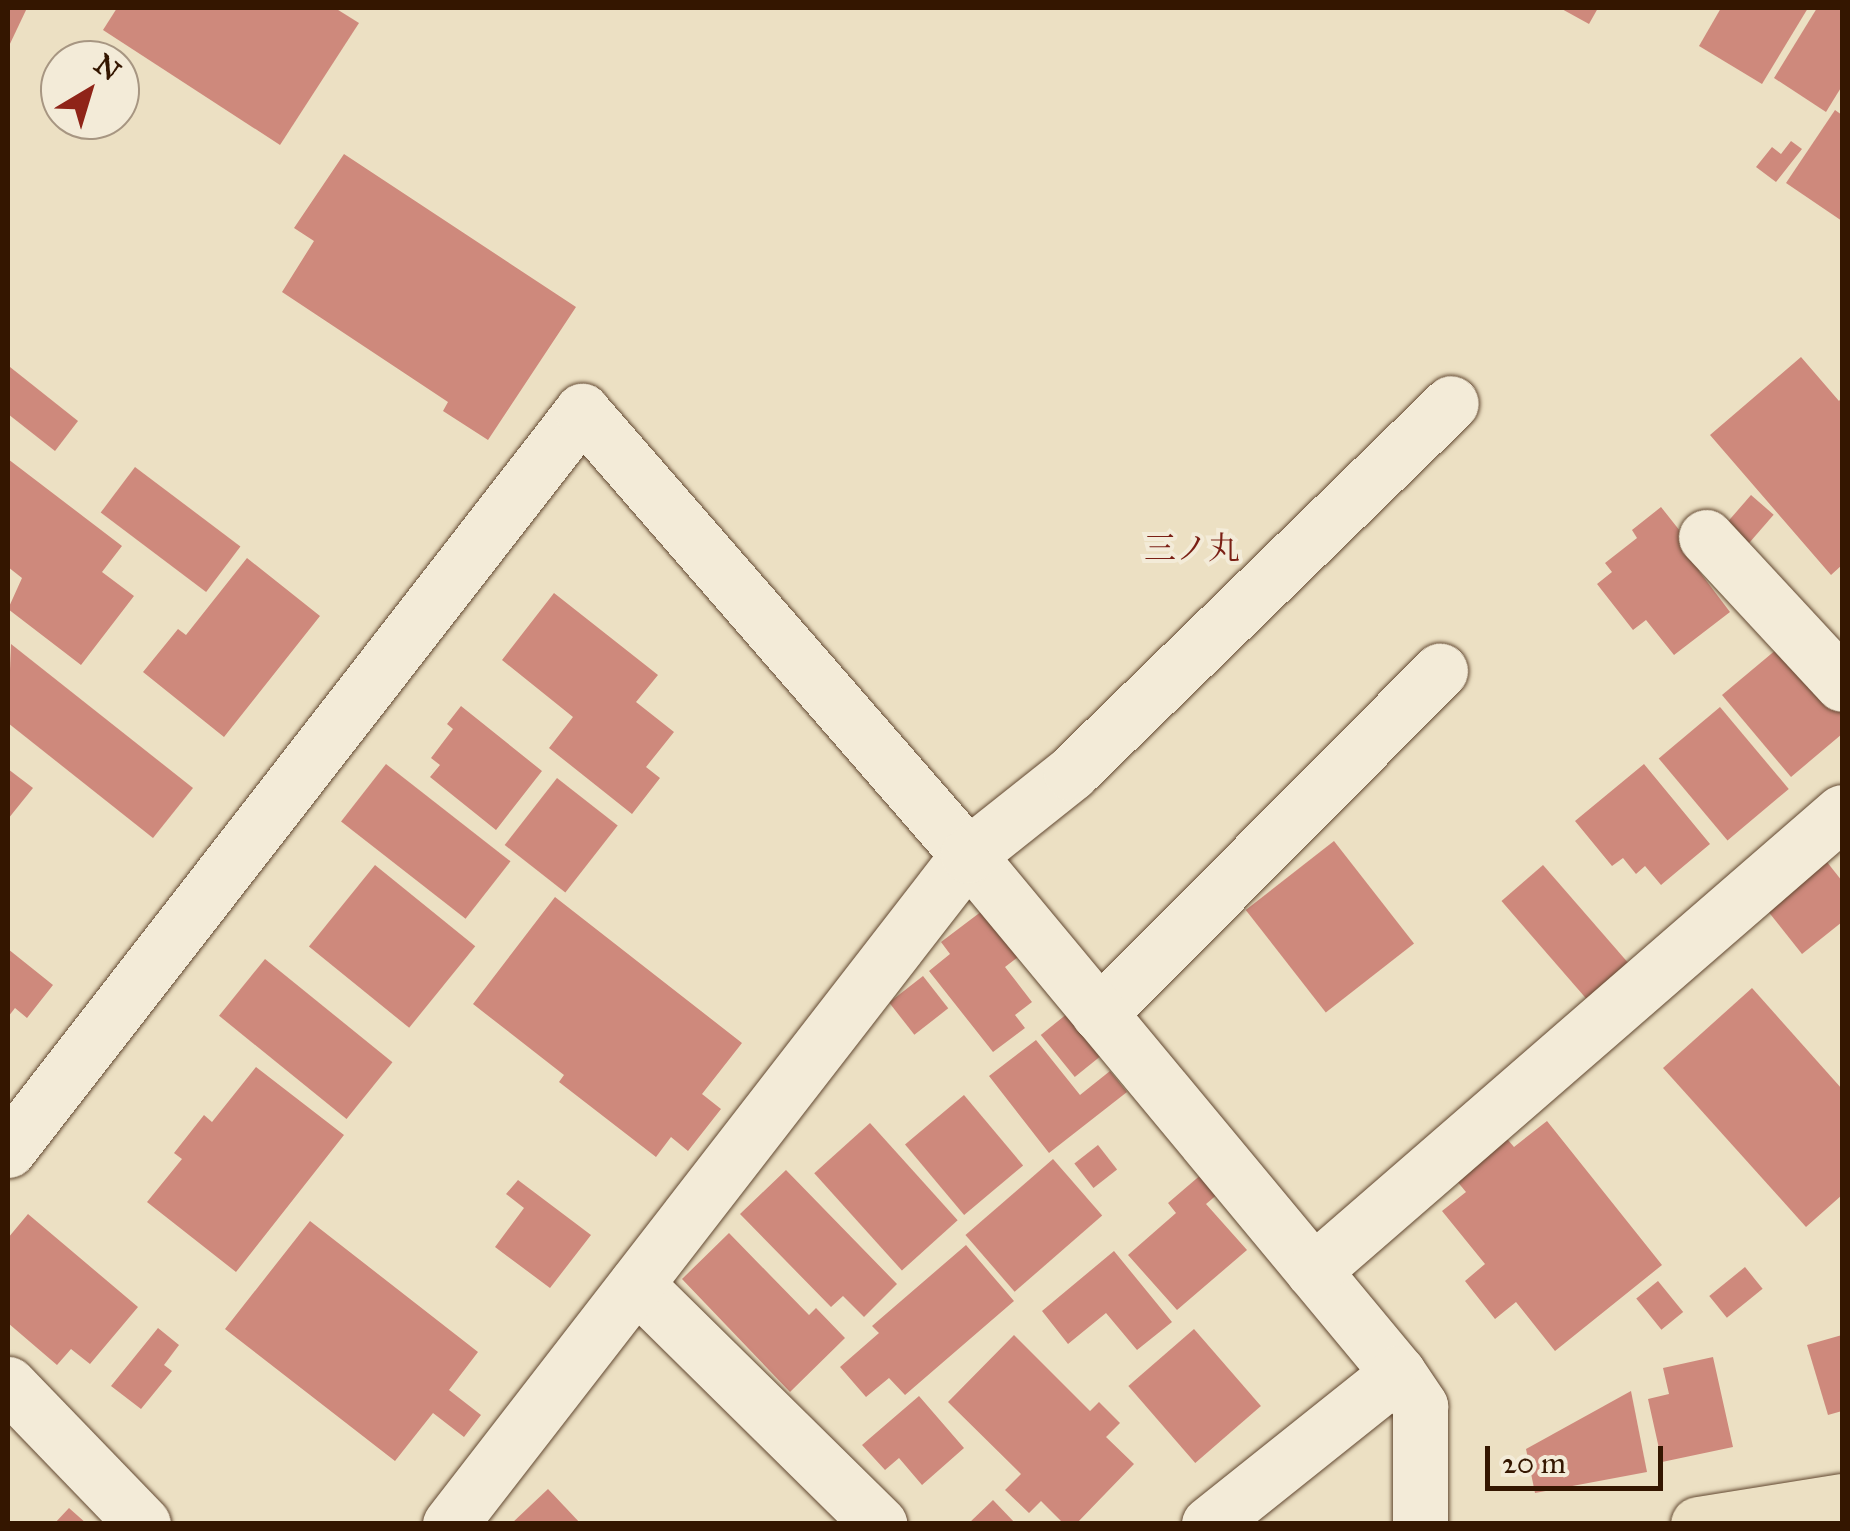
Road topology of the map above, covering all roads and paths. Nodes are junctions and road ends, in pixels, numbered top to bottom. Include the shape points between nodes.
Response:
1 (1451, 404) dead end
2 (1706, 536) dead end
3 (1440, 671) dead end
4 (1842, 684) edge
5 (1842, 812) edge
6 (968, 855) junction
7 (1099, 1014) junction
8 (8, 1150) edge
9 (1313, 1271) junction
10 (636, 1284) junction
11 (1398, 1374) junction
12 (8, 1384) edge
13 (1842, 1500) edge
14 (143, 1524) edge
15 (450, 1524) edge
16 (879, 1524) edge
17 (1209, 1524) edge
18 (1420, 1524) edge
19 (1698, 1524) edge

1 - 6 street via 1071,773
2 - 4 street
3 - 7 street
5 - 9 street
6 - 7 street
6 - 8 street via 582,411
6 - 10 street
7 - 9 street
9 - 11 street
10 - 15 street
10 - 16 street
11 - 17 street
11 - 18 street via 1420,1406
12 - 14 street
13 - 19 highway

